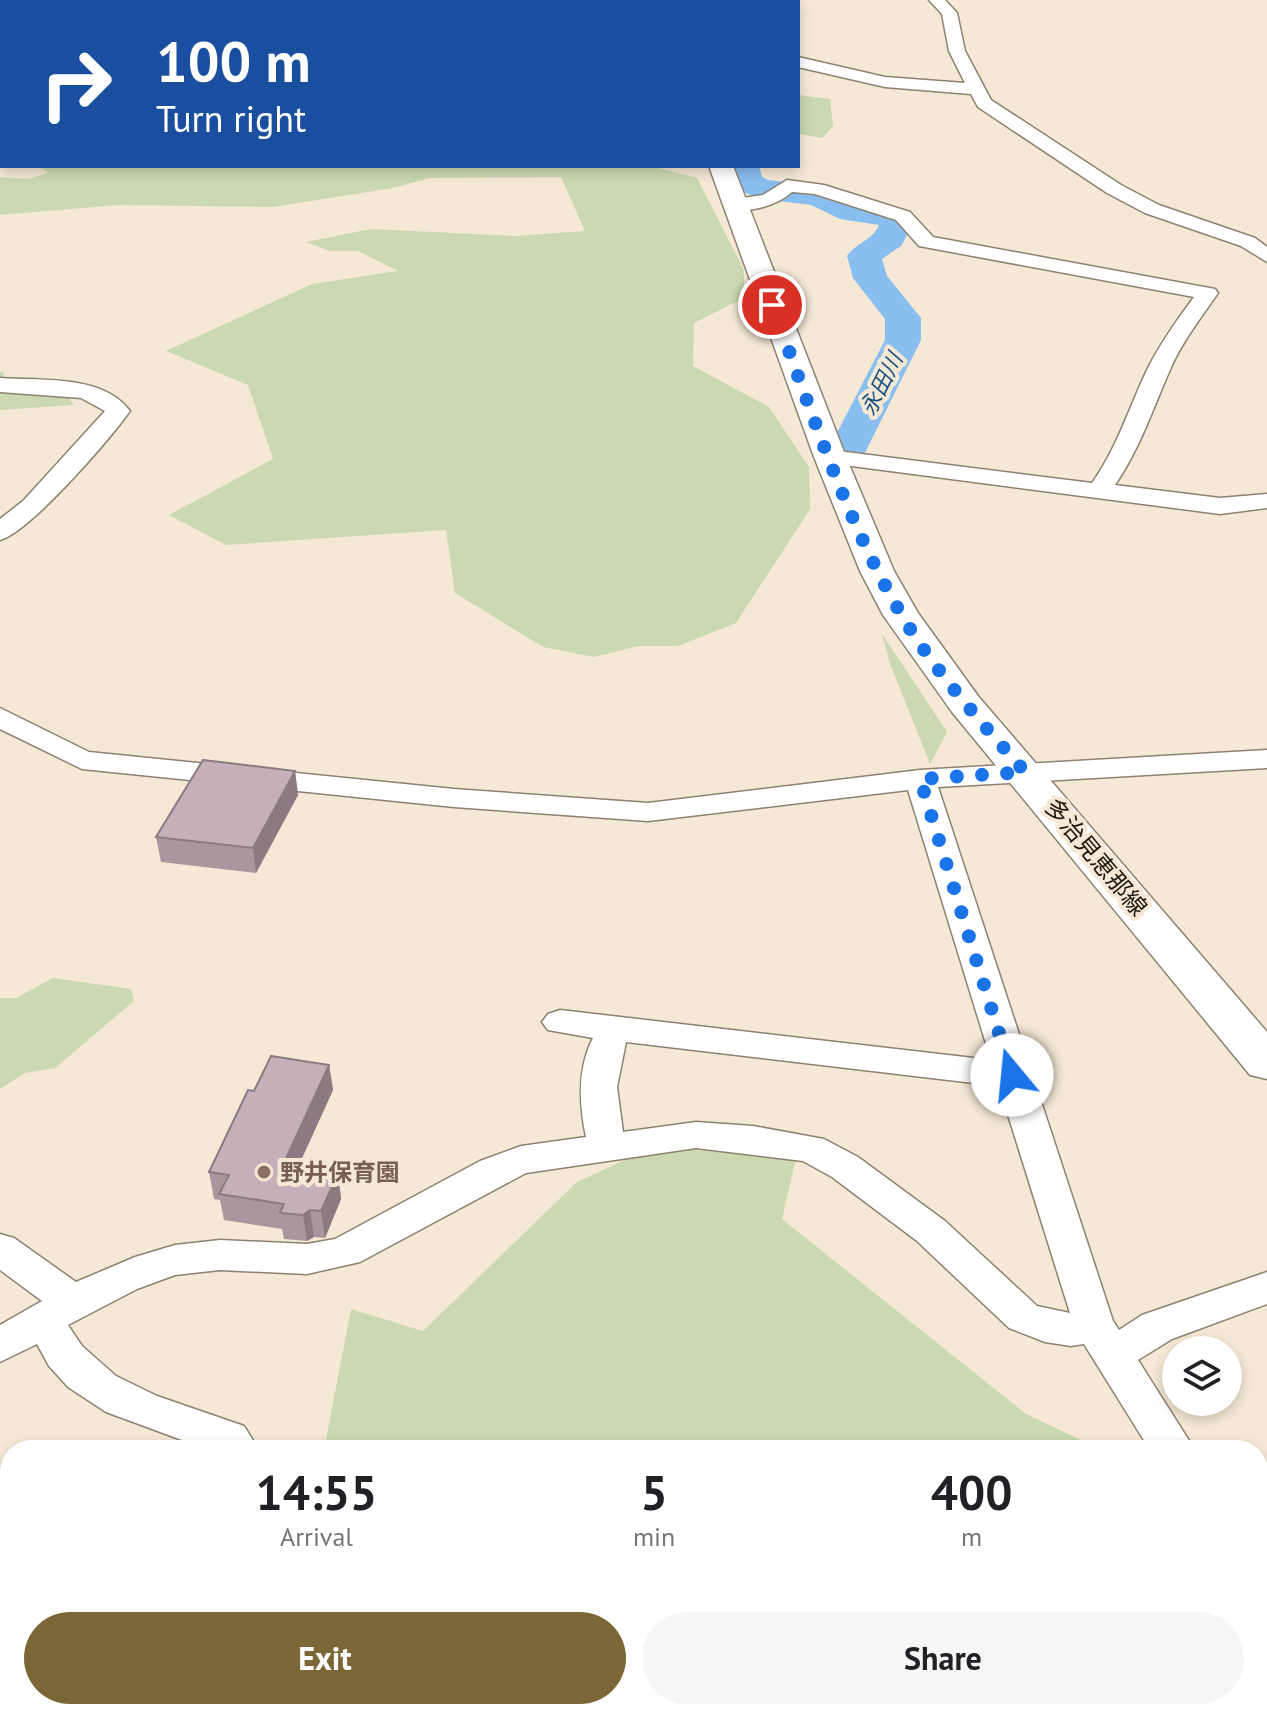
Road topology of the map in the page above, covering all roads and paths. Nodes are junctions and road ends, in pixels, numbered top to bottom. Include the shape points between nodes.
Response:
1 (937, 0) edge
2 (800, 62) edge
3 (975, 89) junction
4 (722, 168) edge
5 (736, 204) junction
6 (1267, 256) edge
7 (0, 385) edge
8 (830, 457) junction
9 (1099, 491) junction
10 (1267, 501) edge
11 (0, 532) edge
12 (0, 717) edge
13 (1267, 759) edge
14 (1025, 772) junction
15 (920, 779) junction
16 (560, 1022) dead end
17 (615, 1029) junction
18 (1267, 1063) edge
19 (1012, 1075) junction
20 (608, 1148) junction
21 (0, 1249) edge
22 (1267, 1288) edge
23 (59, 1311) junction
24 (1103, 1340) junction
25 (0, 1345) edge
26 (230, 1440) edge
27 (1167, 1440) edge

1 - 3 street via 949,13 957,51
2 - 3 street via 885,82
3 - 6 street via 984,103 1114,189 1152,209 1248,242
4 - 5 main road, 多治見恵那線
5 - 8 main road, 多治見恵那線
5 - 9 street via 766,202 787,186 817,189 903,216 926,242 1208,293 1158,371 1123,453
7 - 11 street via 92,393 109,399 118,411 32,506
8 - 9 street
8 - 14 main road, 多治見恵那線 via 901,615 965,704
9 - 10 street via 1220,506
12 - 15 street via 82,760 648,812
13 - 14 street
14 - 15 street
14 - 18 main road, 多治見恵那線
15 - 19 street
16 - 17 street
17 - 19 street
17 - 20 street via 603,1048 598,1083
19 - 24 street
20 - 23 street via 521,1160 320,1260 200,1256 154,1266
20 - 24 street via 696,1135 811,1149 845,1167 931,1231 1023,1317
21 - 23 street
22 - 24 street
23 - 25 street
23 - 26 street via 67,1358 90,1381 118,1399
24 - 27 street

